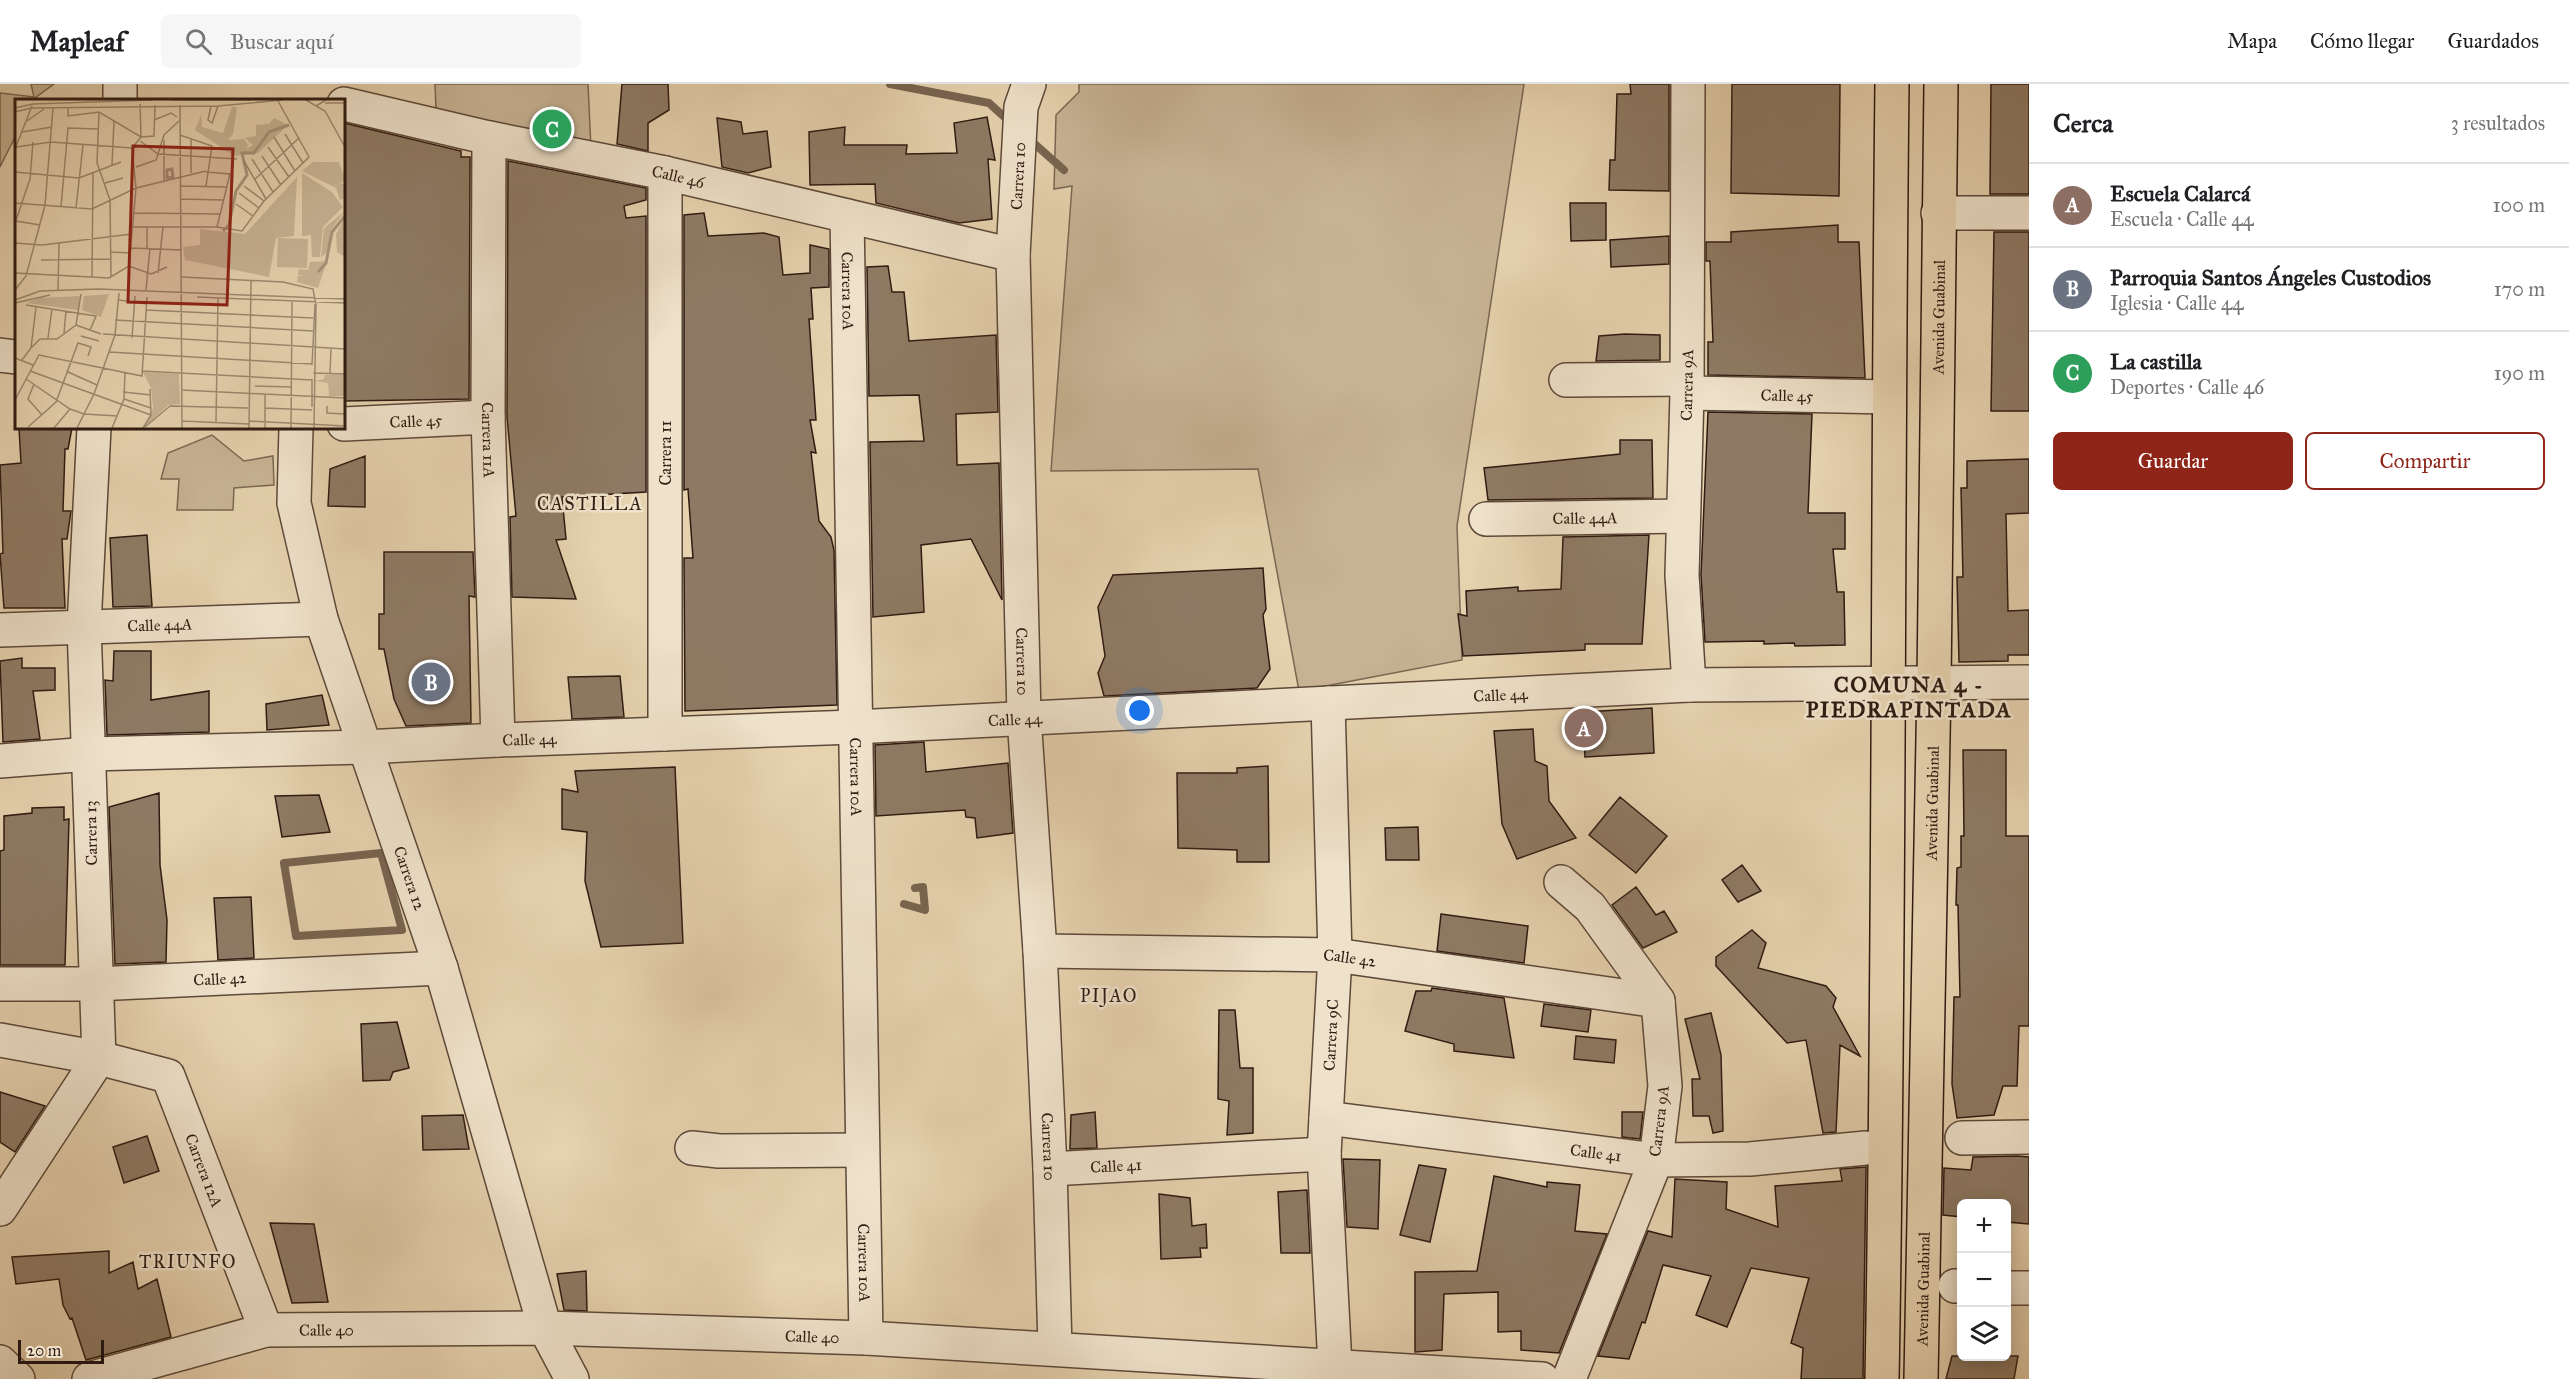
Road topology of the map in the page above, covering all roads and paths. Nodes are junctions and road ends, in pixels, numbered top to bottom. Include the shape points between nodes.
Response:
1 (1029, 84) edge
2 (1688, 84) edge
3 (1892, 84) edge
4 (1941, 84) edge
5 (345, 104) edge
6 (489, 138) junction
7 (665, 173) junction
8 (1938, 213) junction
9 (2029, 213) edge
10 (847, 216) junction
11 (1013, 255) junction
12 (0, 355) edge
13 (15, 357) edge
14 (1566, 380) dead end
15 (1687, 386) junction
16 (1889, 397) junction
17 (488, 417) junction
18 (345, 424) edge
19 (94, 429) edge
20 (296, 429) edge
21 (1683, 516) junction
22 (1486, 519) dead end
23 (321, 619) junction
24 (84, 626) junction
25 (0, 630) edge
26 (2029, 682) edge
27 (1887, 684) junction
28 (1934, 684) junction
29 (1689, 685) junction
30 (1328, 703) junction
31 (1024, 717) junction
32 (854, 727) junction
33 (665, 734) junction
34 (498, 740) junction
35 (366, 747) junction
36 (89, 754) junction
37 (0, 761) edge
38 (1561, 882) dead end
39 (1040, 951) junction
40 (1335, 955) junction
41 (441, 968) junction
42 (0, 984) edge
43 (95, 984) junction
44 (1658, 1001) junction
45 (0, 1040) edge
46 (99, 1058) junction
47 (1326, 1118) junction
48 (2029, 1137) edge
49 (1962, 1138) dead end
50 (692, 1148) dead end
51 (1866, 1148) dead end
52 (862, 1150) junction
53 (1324, 1154) junction
54 (1656, 1160) junction
55 (1050, 1168) junction
56 (0, 1209) edge
57 (2011, 1287) edge
58 (2029, 1288) edge
59 (545, 1328) junction
60 (266, 1330) junction
61 (866, 1338) junction
62 (1055, 1348) junction
63 (1335, 1366) junction
64 (1155, 1367) edge
65 (1401, 1375) edge
66 (88, 1379) edge
67 (572, 1379) edge
68 (1542, 1379) edge
69 (1569, 1379) edge
70 (1882, 1379) edge
71 (1921, 1379) edge

1 - 11 street, Carrera 10 via 1021,107
2 - 15 street, Carrera 9A
3 - 16 main road
4 - 8 main road, Avenida Guabinal
5 - 6 street, Calle 46
6 - 7 street, Calle 46
6 - 17 street, Carrera 11A
7 - 10 street, Calle 46
7 - 33 street, Carrera 11
8 - 9 street
8 - 28 main road, Avenida Guabinal
10 - 11 street, Calle 46
10 - 32 street, Carrera 10A
11 - 31 street, Carrera 10
12 - 13 street
14 - 15 street, Calle 45
15 - 16 street, Calle 45
15 - 21 street, Carrera 9A
16 - 27 main road
17 - 18 street, Calle 45
17 - 34 street, Carrera 11A
19 - 24 street, Carrera 13
20 - 23 street, Carrera 12 via 294,503
21 - 22 street, Calle 44A
21 - 29 street, Carrera 9A via 1682,575
23 - 24 street, Calle 44A
23 - 35 street, Carrera 12
24 - 25 street, Calle 44A
24 - 36 street, Carrera 13
26 - 28 street, Calle 44
27 - 28 street, Calle 44
27 - 29 street, Calle 44
27 - 70 main road via 1887,1145
28 - 71 main road, Avenida Guabinal
29 - 30 street, Calle 44
30 - 31 street, Calle 44
30 - 40 street, Carrera 9C
31 - 32 street, Calle 44
31 - 39 street, Carrera 10
32 - 33 street, Calle 44
32 - 52 street, Carrera 10A
33 - 34 street, Calle 44
34 - 35 street, Calle 44
35 - 36 street, Calle 44
35 - 41 street, Carrera 12
36 - 37 street, Calle 44
36 - 43 street, Carrera 13
38 - 44 street via 1590,907
39 - 40 street, Calle 42
39 - 55 street, Carrera 10
40 - 44 street, Calle 42
40 - 47 street, Carrera 9C
41 - 43 street, Calle 42
41 - 59 street, Carrera 12
42 - 43 street, Calle 42
43 - 46 street, Carrera 13
44 - 54 street, Carrera 9A via 1665,1086
45 - 46 street
46 - 56 street
46 - 60 street, Carrera 12A via 168,1076
47 - 53 street, Carrera 9C
47 - 54 street, Calle 41
48 - 49 street
50 - 52 street
51 - 54 street, Calle 41 via 1750,1159
52 - 61 street, Carrera 10A
53 - 55 street, Calle 41
53 - 63 street, Carrera 9C
54 - 69 street, Carrera 9A
55 - 62 street, Carrera 10
57 - 58 street
59 - 60 street, Calle 40
59 - 61 street, Calle 40
59 - 67 street, Carrera 12
60 - 66 street, Calle 40
61 - 62 street, Calle 40
62 - 64 street, Calle 40
63 - 64 street, Calle 40
63 - 65 street, Calle 40
65 - 68 street, Calle 40

